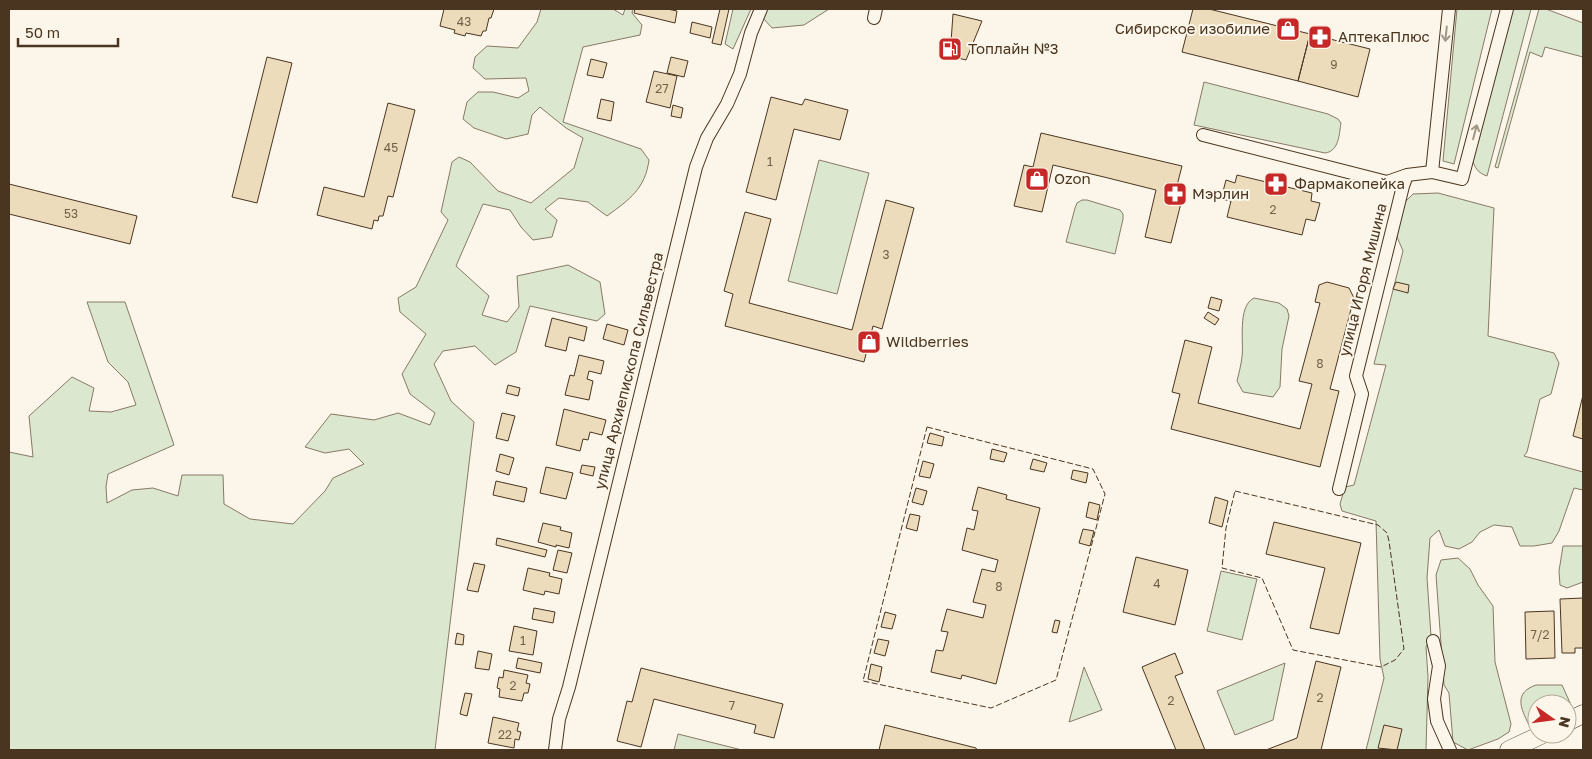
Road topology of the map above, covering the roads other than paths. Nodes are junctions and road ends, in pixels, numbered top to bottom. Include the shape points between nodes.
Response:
1 (761, 9) edge
2 (1449, 9) edge
3 (1507, 9) edge
4 (1203, 135) dead end
5 (1432, 172) junction
6 (1408, 175) junction
7 (1339, 489) dead end
8 (1433, 641) dead end
9 (1527, 742) edge
10 (555, 750) edge
11 (1450, 750) edge
12 (1509, 750) edge

1 - 10 street, улица Архиепископа Сильвестра via 734,89 707,138 696,167 559,719
2 -> 5 street
5 -> 3 street via 1462,179
4 - 6 street via 1387,182
5 - 6 street
6 - 7 street, улица Игоря Мишина via 1356,376 1362,394
8 - 11 street via 1439,666 1434,699 1437,721
9 - 12 street

